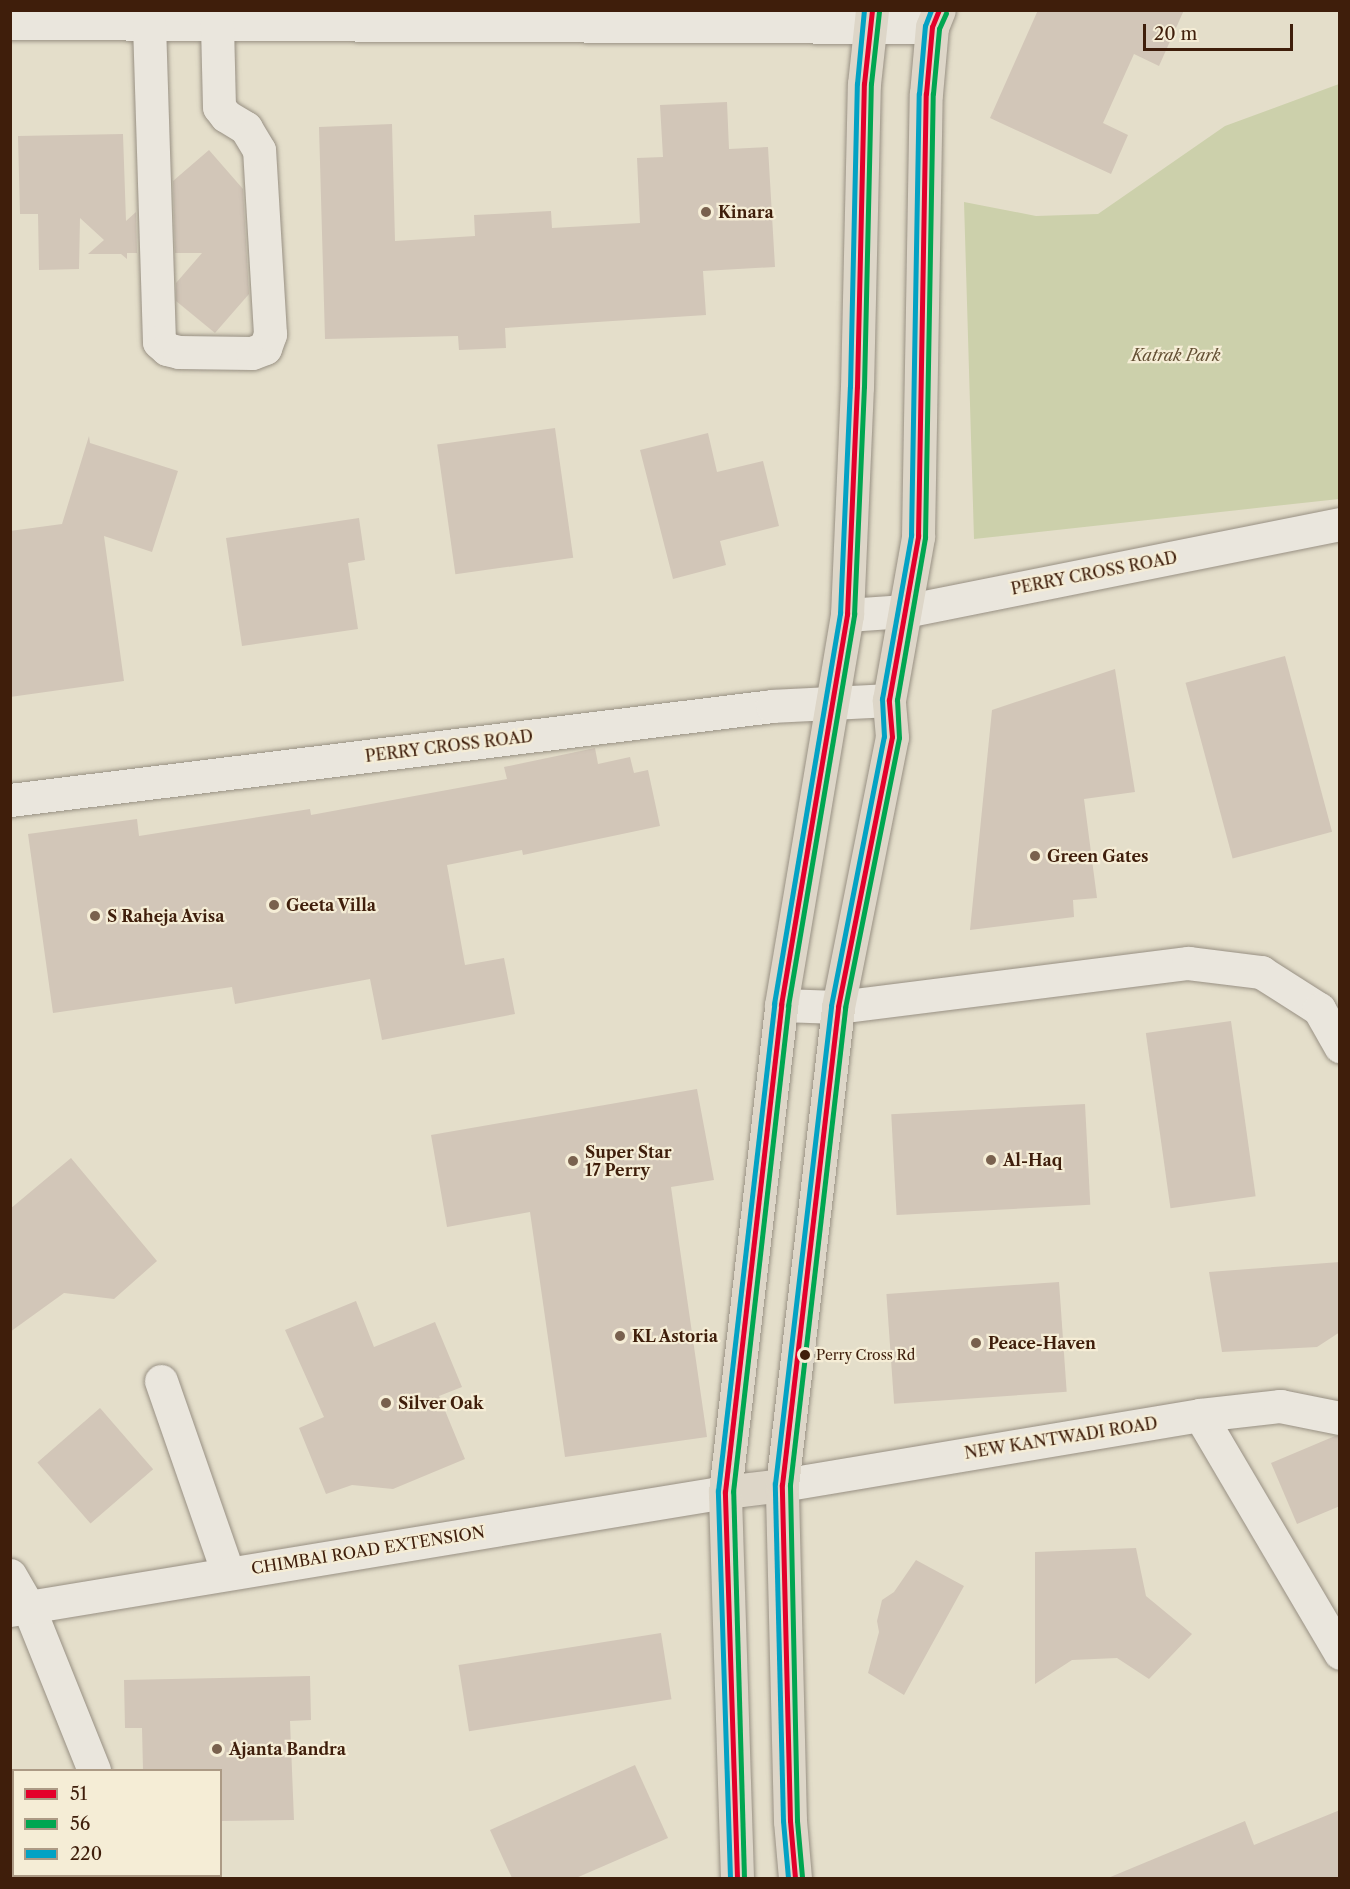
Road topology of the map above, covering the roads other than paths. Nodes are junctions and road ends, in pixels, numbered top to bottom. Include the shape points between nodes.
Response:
1 (491, 17) edge
2 (870, 18) edge
3 (935, 19) edge
4 (10, 23) edge
5 (217, 23) junction
6 (149, 24) junction
7 (1340, 524) edge
8 (905, 611) junction
9 (847, 615) junction
10 (889, 700) junction
11 (833, 703) junction
12 (10, 800) edge
13 (781, 1005) junction
14 (838, 1007) junction
15 (1340, 1046) edge
16 (161, 1381) dead end
17 (1200, 1415) junction
18 (1340, 1418) edge
19 (782, 1485) junction
20 (725, 1492) junction
21 (228, 1573) junction
22 (10, 1575) edge
23 (19, 1608) edge
24 (1340, 1653) edge
25 (94, 1769) edge
26 (737, 1878) edge
27 (795, 1878) edge

1 - 2 street
1 - 5 street
2 - 3 street
2 - 9 main road via 864,84
3 - 8 main road via 926,94 918,537
4 - 6 street
5 - 6 street
5 - 6 street via 219,106 226,116 246,128 259,150 270,334 265,348 252,353 179,351 167,349 159,342
7 - 8 street, PERRY CROSS ROAD
8 - 9 street, PERRY CROSS ROAD
8 - 10 main road
9 - 11 main road
10 - 11 street, PERRY CROSS ROAD
10 - 14 main road via 892,737
11 - 12 street, PERRY CROSS ROAD via 772,706
11 - 13 main road
13 - 14 street
13 - 20 main road
14 - 15 street via 1188,963 1261,972 1318,1009
14 - 19 main road
16 - 21 street
17 - 18 street, NEW KANTWADI ROAD via 1280,1406
17 - 19 street, NEW KANTWADI ROAD
17 - 24 street
19 - 20 main road
19 - 27 main road via 790,1821
20 - 21 street, CHIMBAI ROAD EXTENSION
20 - 26 main road
21 - 23 street, CHIMBAI ROAD EXTENSION
22 - 23 street
23 - 25 street

